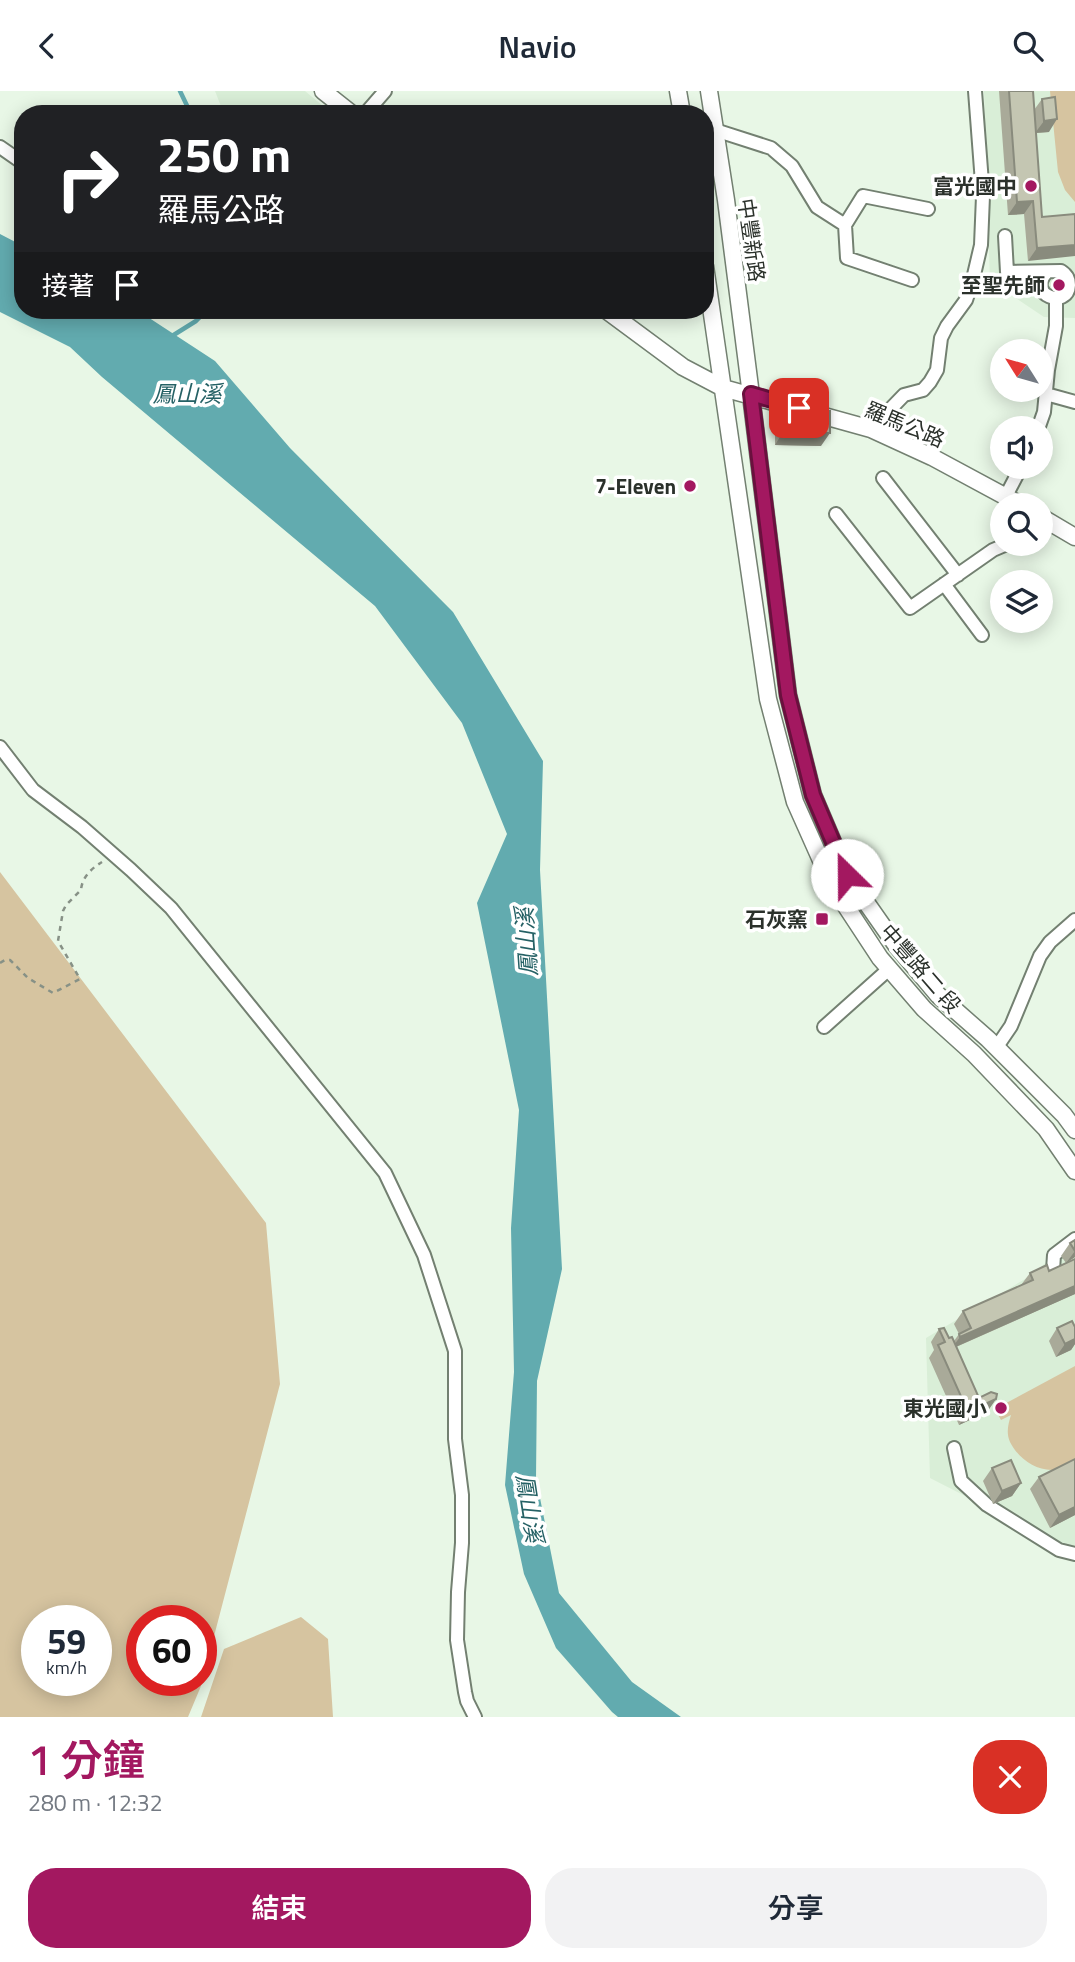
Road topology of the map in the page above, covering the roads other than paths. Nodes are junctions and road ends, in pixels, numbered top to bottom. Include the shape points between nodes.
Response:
1 (323, 91) edge
2 (385, 91) edge
3 (975, 91) edge
4 (335, 105) edge
5 (373, 105) edge
6 (714, 124) edge
7 (715, 130) junction
8 (928, 209) dead end
9 (845, 225) junction
10 (1006, 236) dead end
11 (1075, 270) edge
12 (1054, 271) junction
13 (912, 280) dead end
14 (1056, 298) junction
15 (618, 319) edge
16 (713, 319) edge
17 (1054, 339) edge
18 (723, 388) junction
19 (751, 394) junction
20 (1054, 396) edge
21 (1075, 402) edge
22 (872, 429) junction
23 (883, 478) dead end
24 (1000, 493) edge
25 (836, 514) dead end
26 (1053, 527) edge
27 (1075, 537) edge
28 (990, 552) edge
29 (958, 575) junction
30 (944, 585) junction
31 (982, 635) dead end
32 (0, 747) edge
33 (858, 890) junction
34 (842, 900) junction
35 (1075, 920) edge
36 (889, 969) junction
37 (824, 1027) dead end
38 (999, 1050) junction
39 (987, 1068) junction
40 (1075, 1130) edge
41 (1075, 1171) edge
42 (1075, 1238) edge
43 (1053, 1270) edge
44 (954, 1448) dead end
45 (1075, 1554) edge
46 (475, 1717) edge

1 - 4 main road
2 - 5 street
3 - 22 street via 983,195 981,245 973,279 966,300 941,338 937,370 930,382 923,390 904,395
6 - 7 main road, 中豐新路
7 - 9 street via 771,148 792,166 817,207
7 - 19 main road, 中豐新路
8 - 9 street via 863,196
9 - 13 street via 847,258
10 - 12 street via 1007,272
11 - 12 street
12 - 14 street via 1041,279 1041,288
12 - 14 street via 1068,277 1069,286 1065,295
14 - 17 street
15 - 18 main road, 羅馬公路 via 683,367
16 - 18 main road
18 - 19 main road, 羅馬公路
18 - 34 main road, 中豐路二 段 via 768,699 794,802
19 - 22 main road, 羅馬公路
19 - 33 main road, 中豐路二 段 via 788,695 813,795 847,875
20 - 21 street
22 - 24 main road, 羅馬公路
23 - 29 street
25 - 30 street via 910,608
26 - 27 main road
28 - 29 street
29 - 30 street
30 - 31 street
32 - 46 street via 33,790 82,827 171,908 386,1173 424,1255 455,1351 455,1439 462,1495 457,1640 467,1702
33 - 34 main road
33 - 38 main road, 中豐路二 段 via 896,946 938,995
34 - 36 main road, 中豐路二 段
35 - 38 street via 1040,956
36 - 37 street
36 - 39 main road, 中豐路二 段
38 - 39 main road
38 - 40 main road, 中豐路二 段
39 - 41 main road, 中豐路二 段 via 1046,1129
42 - 43 street via 1055,1255
44 - 45 street via 961,1481 987,1505 1059,1550

